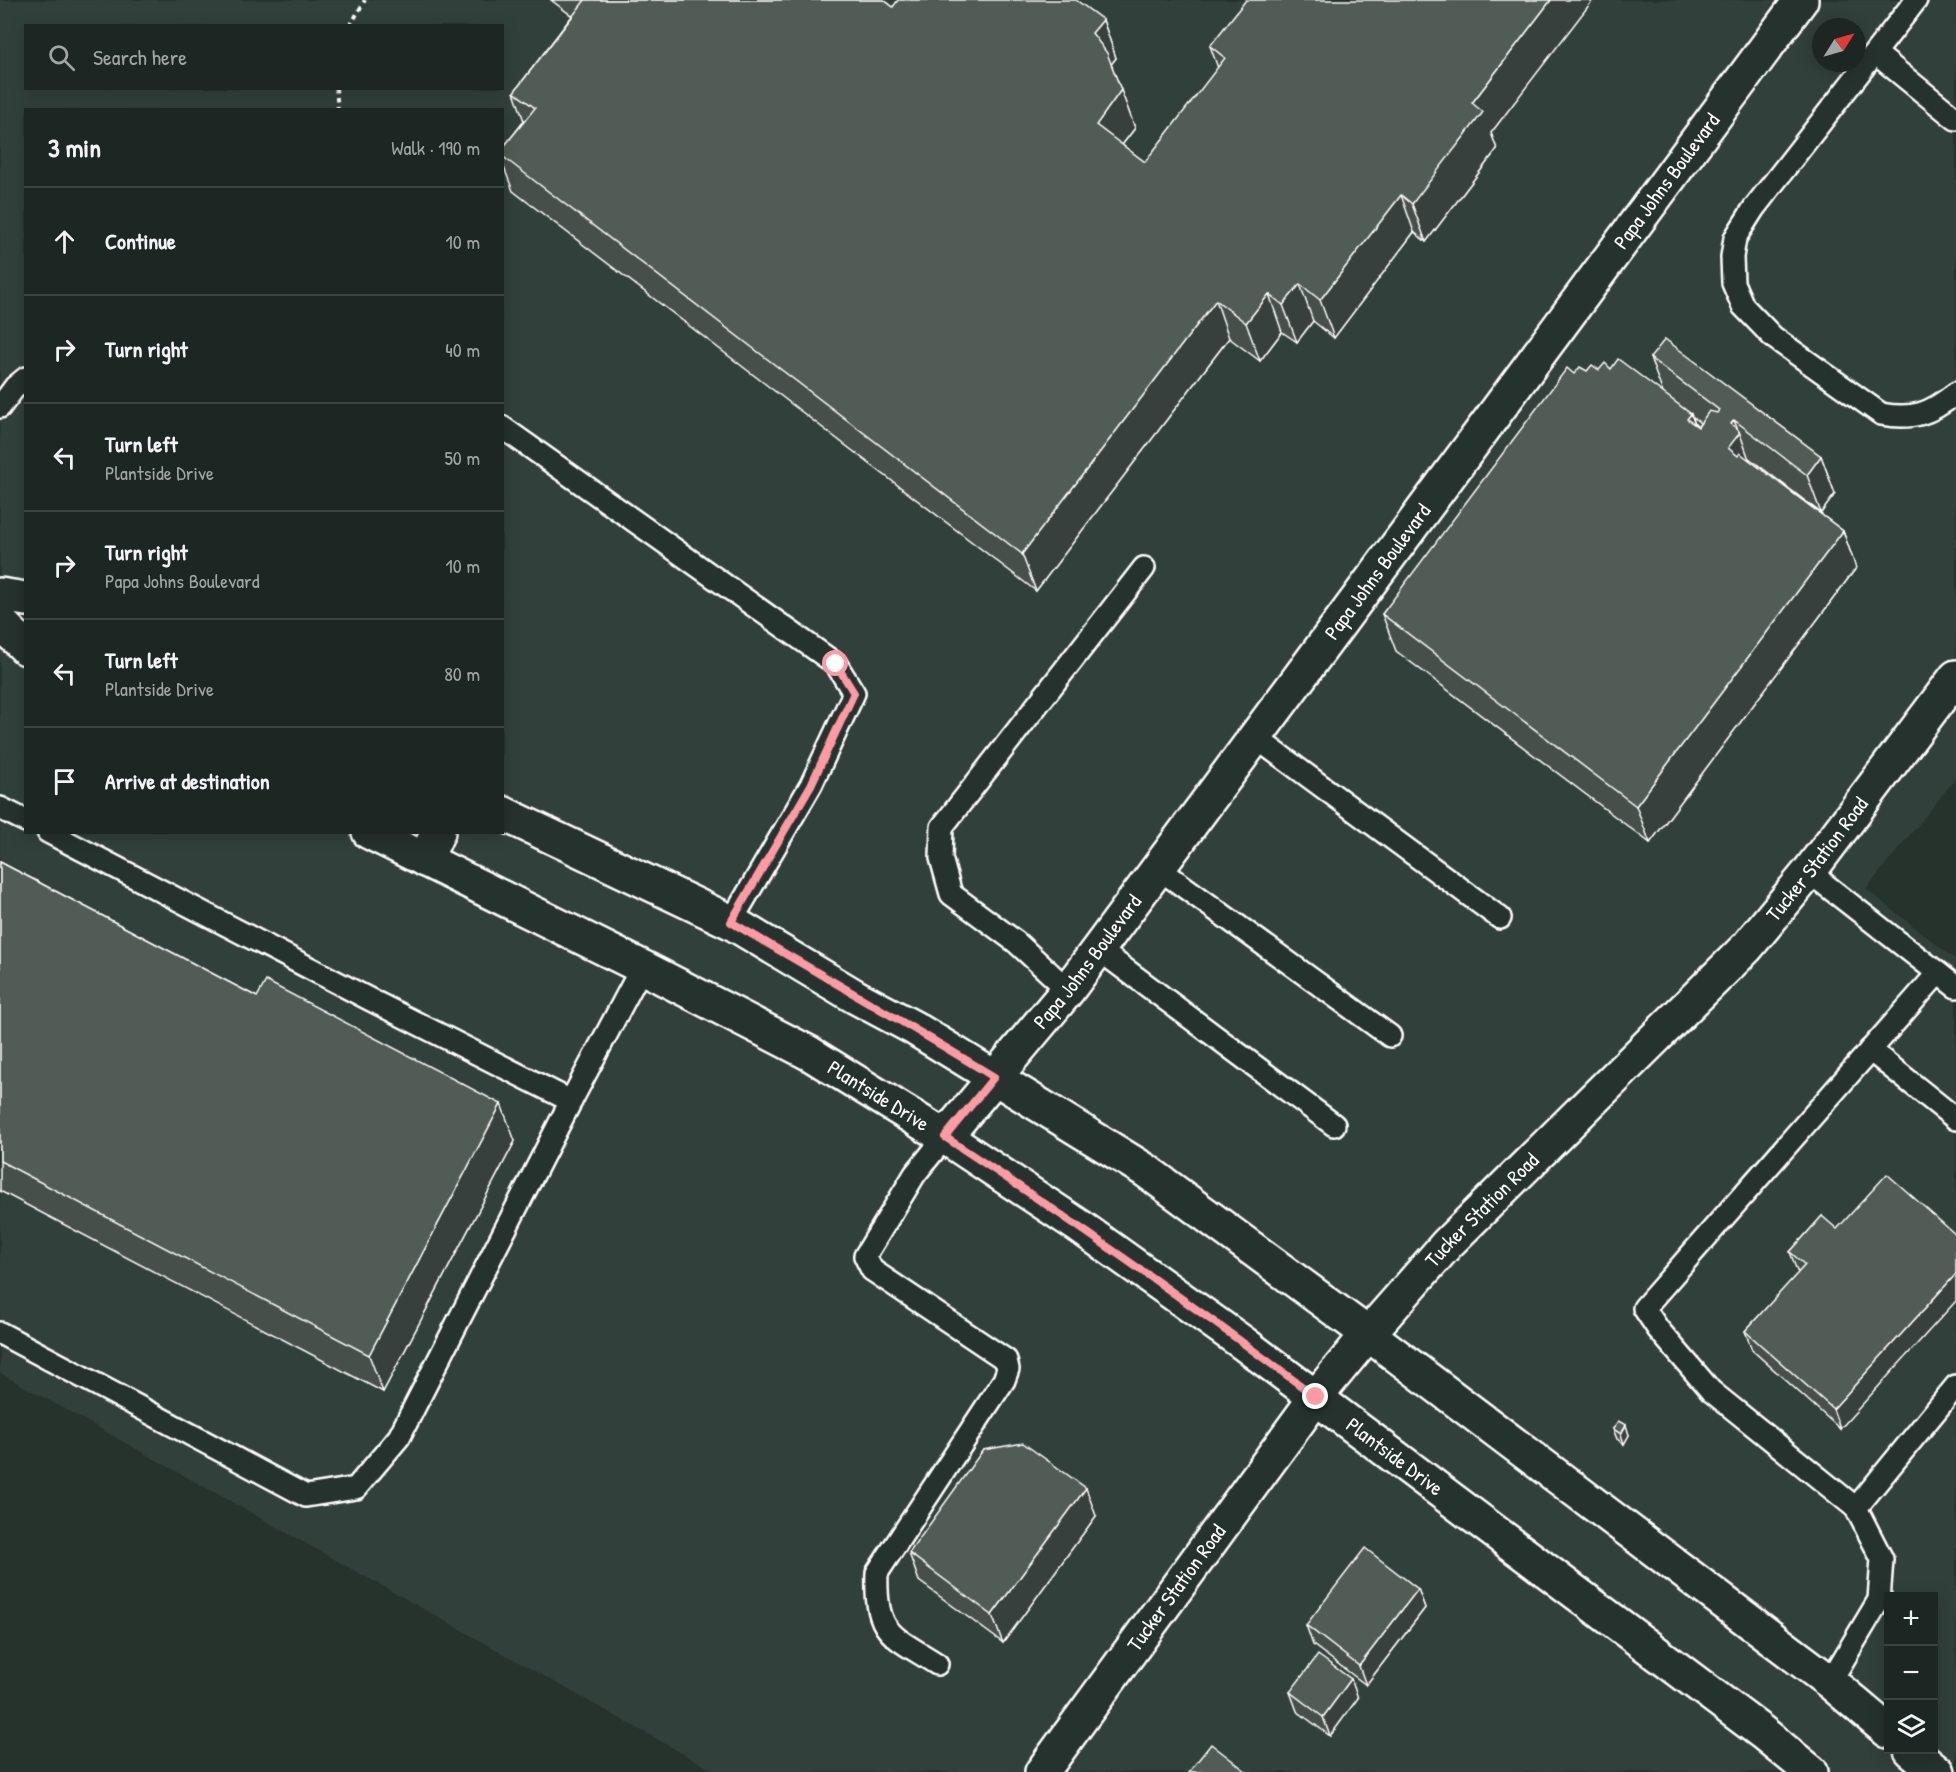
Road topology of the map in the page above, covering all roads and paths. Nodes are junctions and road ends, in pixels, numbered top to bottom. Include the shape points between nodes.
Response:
1 (365, 0) edge
2 (1802, 0) edge
3 (1916, 0) edge
4 (351, 24) edge
5 (1875, 53) junction
6 (336, 90) edge
7 (338, 108) edge
8 (1956, 119) edge
9 (24, 380) edge
10 (1956, 393) edge
11 (0, 407) edge
12 (504, 428) edge
13 (1144, 568) dead end
14 (0, 596) edge
15 (24, 599) edge
16 (0, 622) edge
17 (24, 646) edge
18 (1956, 677) edge
19 (1255, 737) junction
20 (0, 808) edge
21 (504, 814) edge
22 (24, 820) edge
23 (52, 834) edge
24 (378, 834) edge
25 (431, 846) edge
26 (1158, 868) junction
27 (1809, 872) junction
28 (1500, 918) dead end
29 (731, 922) junction
30 (1098, 949) junction
31 (642, 967) junction
32 (1938, 973) junction
33 (1956, 987) edge
34 (1068, 990) junction
35 (1390, 1036) dead end
36 (1870, 1050) junction
37 (994, 1077) junction
38 (571, 1101) junction
39 (1956, 1119) edge
40 (1334, 1125) dead end
41 (945, 1137) junction
42 (0, 1333) edge
43 (1368, 1334) junction
44 (1956, 1386) edge
45 (1316, 1397) junction
46 (1856, 1508) junction
47 (938, 1664) dead end
48 (1830, 1682) junction
49 (1884, 1728) edge
50 (1917, 1754) edge
51 (1042, 1772) edge
52 (1811, 1772) edge
53 (1938, 1772) edge

1 - 4 path
2 - 19 street, Papa Johns Boulevard
3 - 5 lane
5 - 8 lane
5 - 10 lane via 1735,238 1733,283 1743,306 1773,337 1881,414 1901,418 1920,415
6 - 7 path
9 - 11 lane
12 - 29 lane via 836,664 854,693 811,785
13 - 34 lane via 942,827 941,858 951,894 1016,942
14 - 15 street
16 - 17 street
18 - 27 street, Tucker Station Road
19 - 26 street, Papa Johns Boulevard
19 - 28 lane
20 - 22 lane
21 - 29 street
23 - 38 lane
24 - 25 street, Plantside Drive
25 - 31 street, Plantside Drive
26 - 30 street, Papa Johns Boulevard
26 - 35 lane
27 - 32 lane
27 - 43 street, Tucker Station Road via 1747,947 1447,1244
29 - 37 street
30 - 34 street, Papa Johns Boulevard
30 - 40 lane
31 - 38 lane
31 - 41 street, Plantside Drive via 809,1053
32 - 33 lane
32 - 36 lane
34 - 37 street, Papa Johns Boulevard
36 - 39 lane
36 - 46 lane via 1644,1308 1711,1391
37 - 41 street, Papa Johns Boulevard
37 - 43 street via 1145,1170
38 - 42 lane via 399,1437 356,1488 306,1496
41 - 45 street, Plantside Drive via 1079,1226
41 - 47 lane via 915,1174 865,1256 872,1270 1006,1360 1008,1369 877,1573 876,1598 882,1623 893,1636
43 - 45 street, Tucker Station Road
43 - 48 street
44 - 46 lane
45 - 51 street, Tucker Station Road
45 - 52 street, Plantside Drive
46 - 48 lane via 1882,1559 1880,1600
48 - 49 street
50 - 53 street

